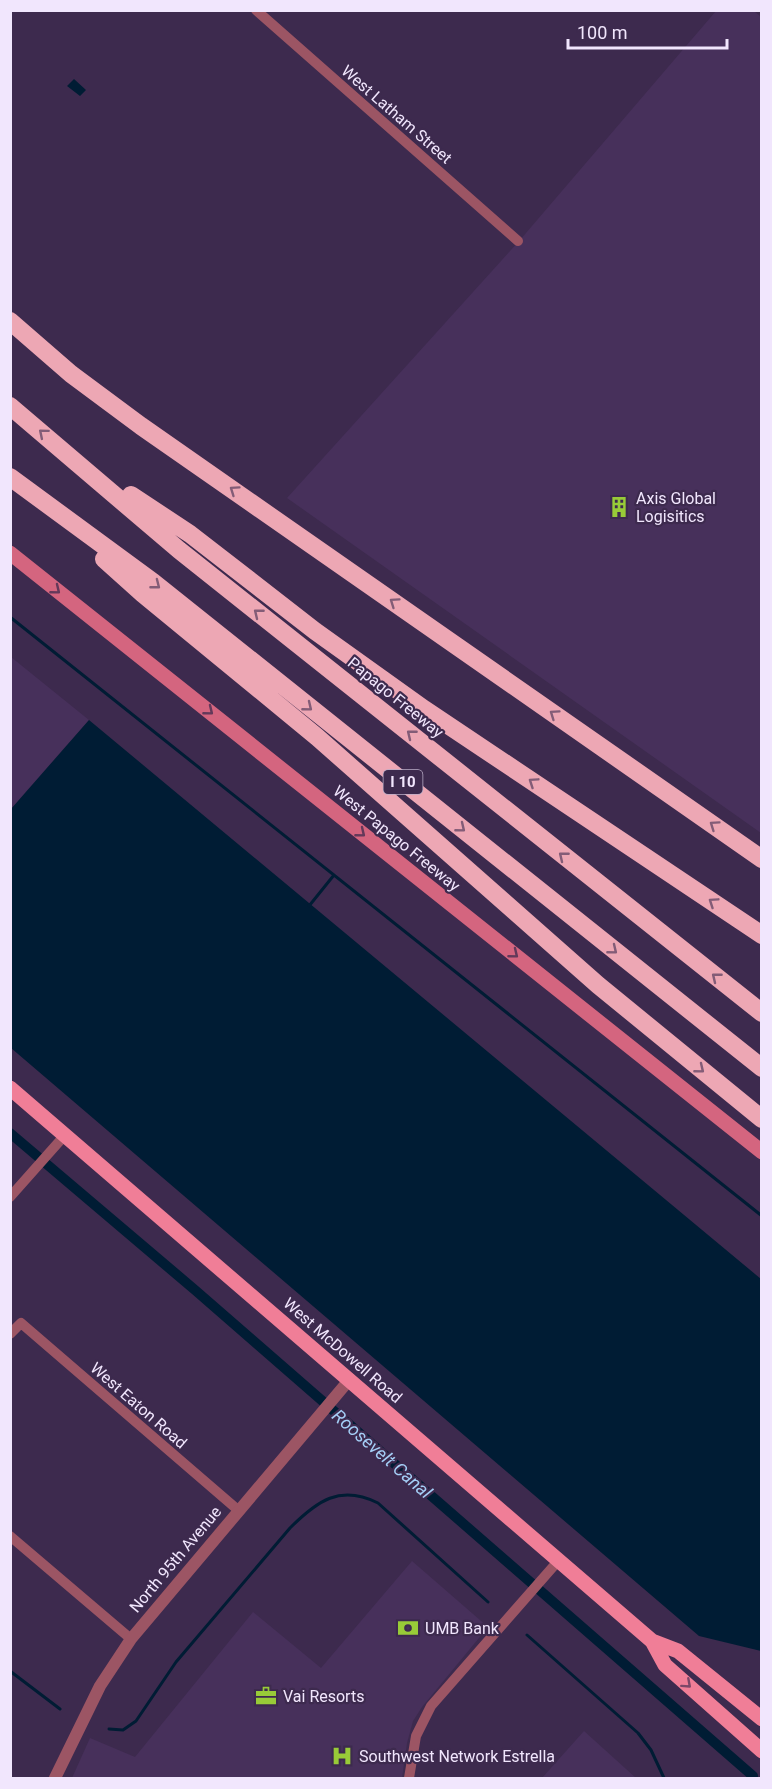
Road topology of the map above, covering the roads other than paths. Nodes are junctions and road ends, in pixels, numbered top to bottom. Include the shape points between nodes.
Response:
1 (256, 10) edge
2 (518, 241) dead end
3 (10, 321) edge
4 (10, 406) edge
5 (75, 460) junction
6 (10, 477) edge
7 (41, 501) junction
8 (10, 553) edge
9 (762, 859) edge
10 (762, 935) edge
11 (762, 1014) edge
12 (762, 1068) edge
13 (10, 1088) edge
14 (762, 1119) edge
15 (65, 1135) junction
16 (762, 1152) edge
17 (10, 1197) edge
18 (10, 1334) edge
19 (350, 1379) junction
20 (238, 1510) junction
21 (10, 1536) edge
22 (559, 1560) junction
23 (131, 1639) junction
24 (652, 1641) junction
25 (762, 1719) edge
26 (762, 1751) edge
27 (55, 1779) edge
28 (409, 1779) edge

1 - 2 street, West Latham Street
9 -> 3 highway via 141,426 71,374
5 -> 4 highway, Papago Freeway / I 10
10 -> 5 highway via 424,709 315,632 190,534
11 -> 5 highway, Papago Freeway / I 10 via 179,550
6 - 7 highway, I 10
7 -> 12 highway, I 10 via 153,582
7 -> 14 highway via 143,594 309,730 598,985
8 -> 16 main road, West Papago Freeway
13 - 15 main road, West McDowell Road
15 - 17 street
15 - 19 main road, West McDowell Road
18 - 20 street, West Eaton Road via 21,1323
19 - 20 street, North 95th Avenue
19 - 22 main road, West McDowell Road
20 - 23 street, North 95th Avenue
21 - 23 street
22 - 24 main road, West McDowell Road
22 - 28 street via 431,1706 416,1736
23 - 27 street, North 95th Avenue via 100,1686
24 - 25 main road, West McDowell Road via 678,1651
24 -> 26 main road, West McDowell Road via 665,1665

